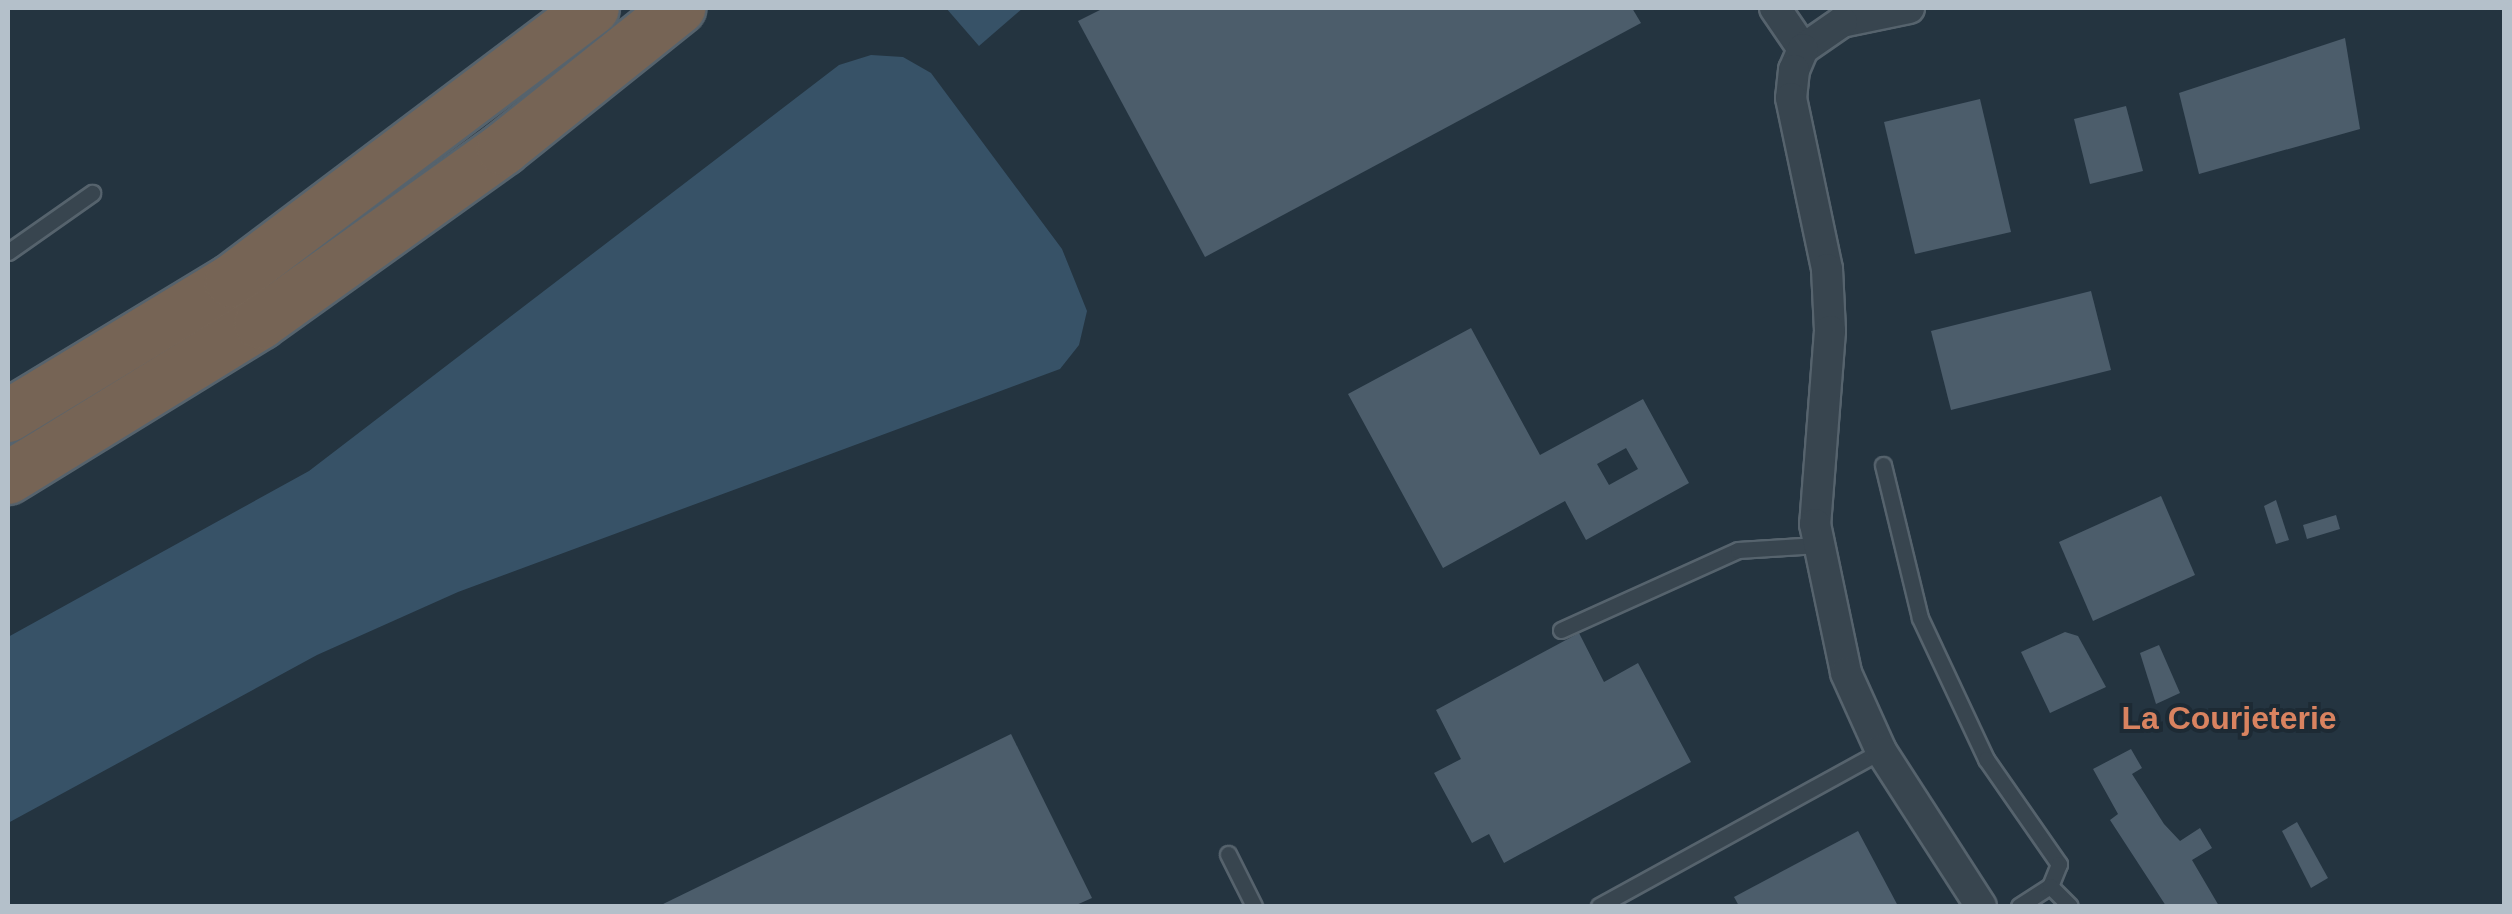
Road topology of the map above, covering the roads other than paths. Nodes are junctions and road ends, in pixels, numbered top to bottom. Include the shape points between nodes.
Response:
1 (593, 8) edge
2 (679, 8) edge
3 (1775, 8) edge
4 (1909, 8) edge
5 (1804, 49) junction
6 (92, 193) dead end
7 (8, 252) edge
8 (8, 416) edge
9 (1883, 464) dead end
10 (8, 478) edge
11 (1818, 544) junction
12 (1561, 630) dead end
13 (1881, 751) junction
14 (1228, 854) dead end
15 (2050, 886) junction
16 (1254, 906) edge
17 (1602, 906) edge
18 (1980, 906) edge
19 (2019, 906) edge
20 (2070, 906) edge

1 - 8 highway via 232,281
2 - 10 highway via 504,149 260,323
3 - 5 street
4 - 5 street via 1842,22
5 - 11 street via 1791,98 1826,270 1830,331 1815,470
6 - 7 lane
9 - 15 lane via 1920,618 1986,760 2060,864
11 - 12 lane via 1738,550
11 - 13 street via 1846,673
13 - 17 lane
13 - 18 street
14 - 16 lane
15 - 19 lane
15 - 20 lane

